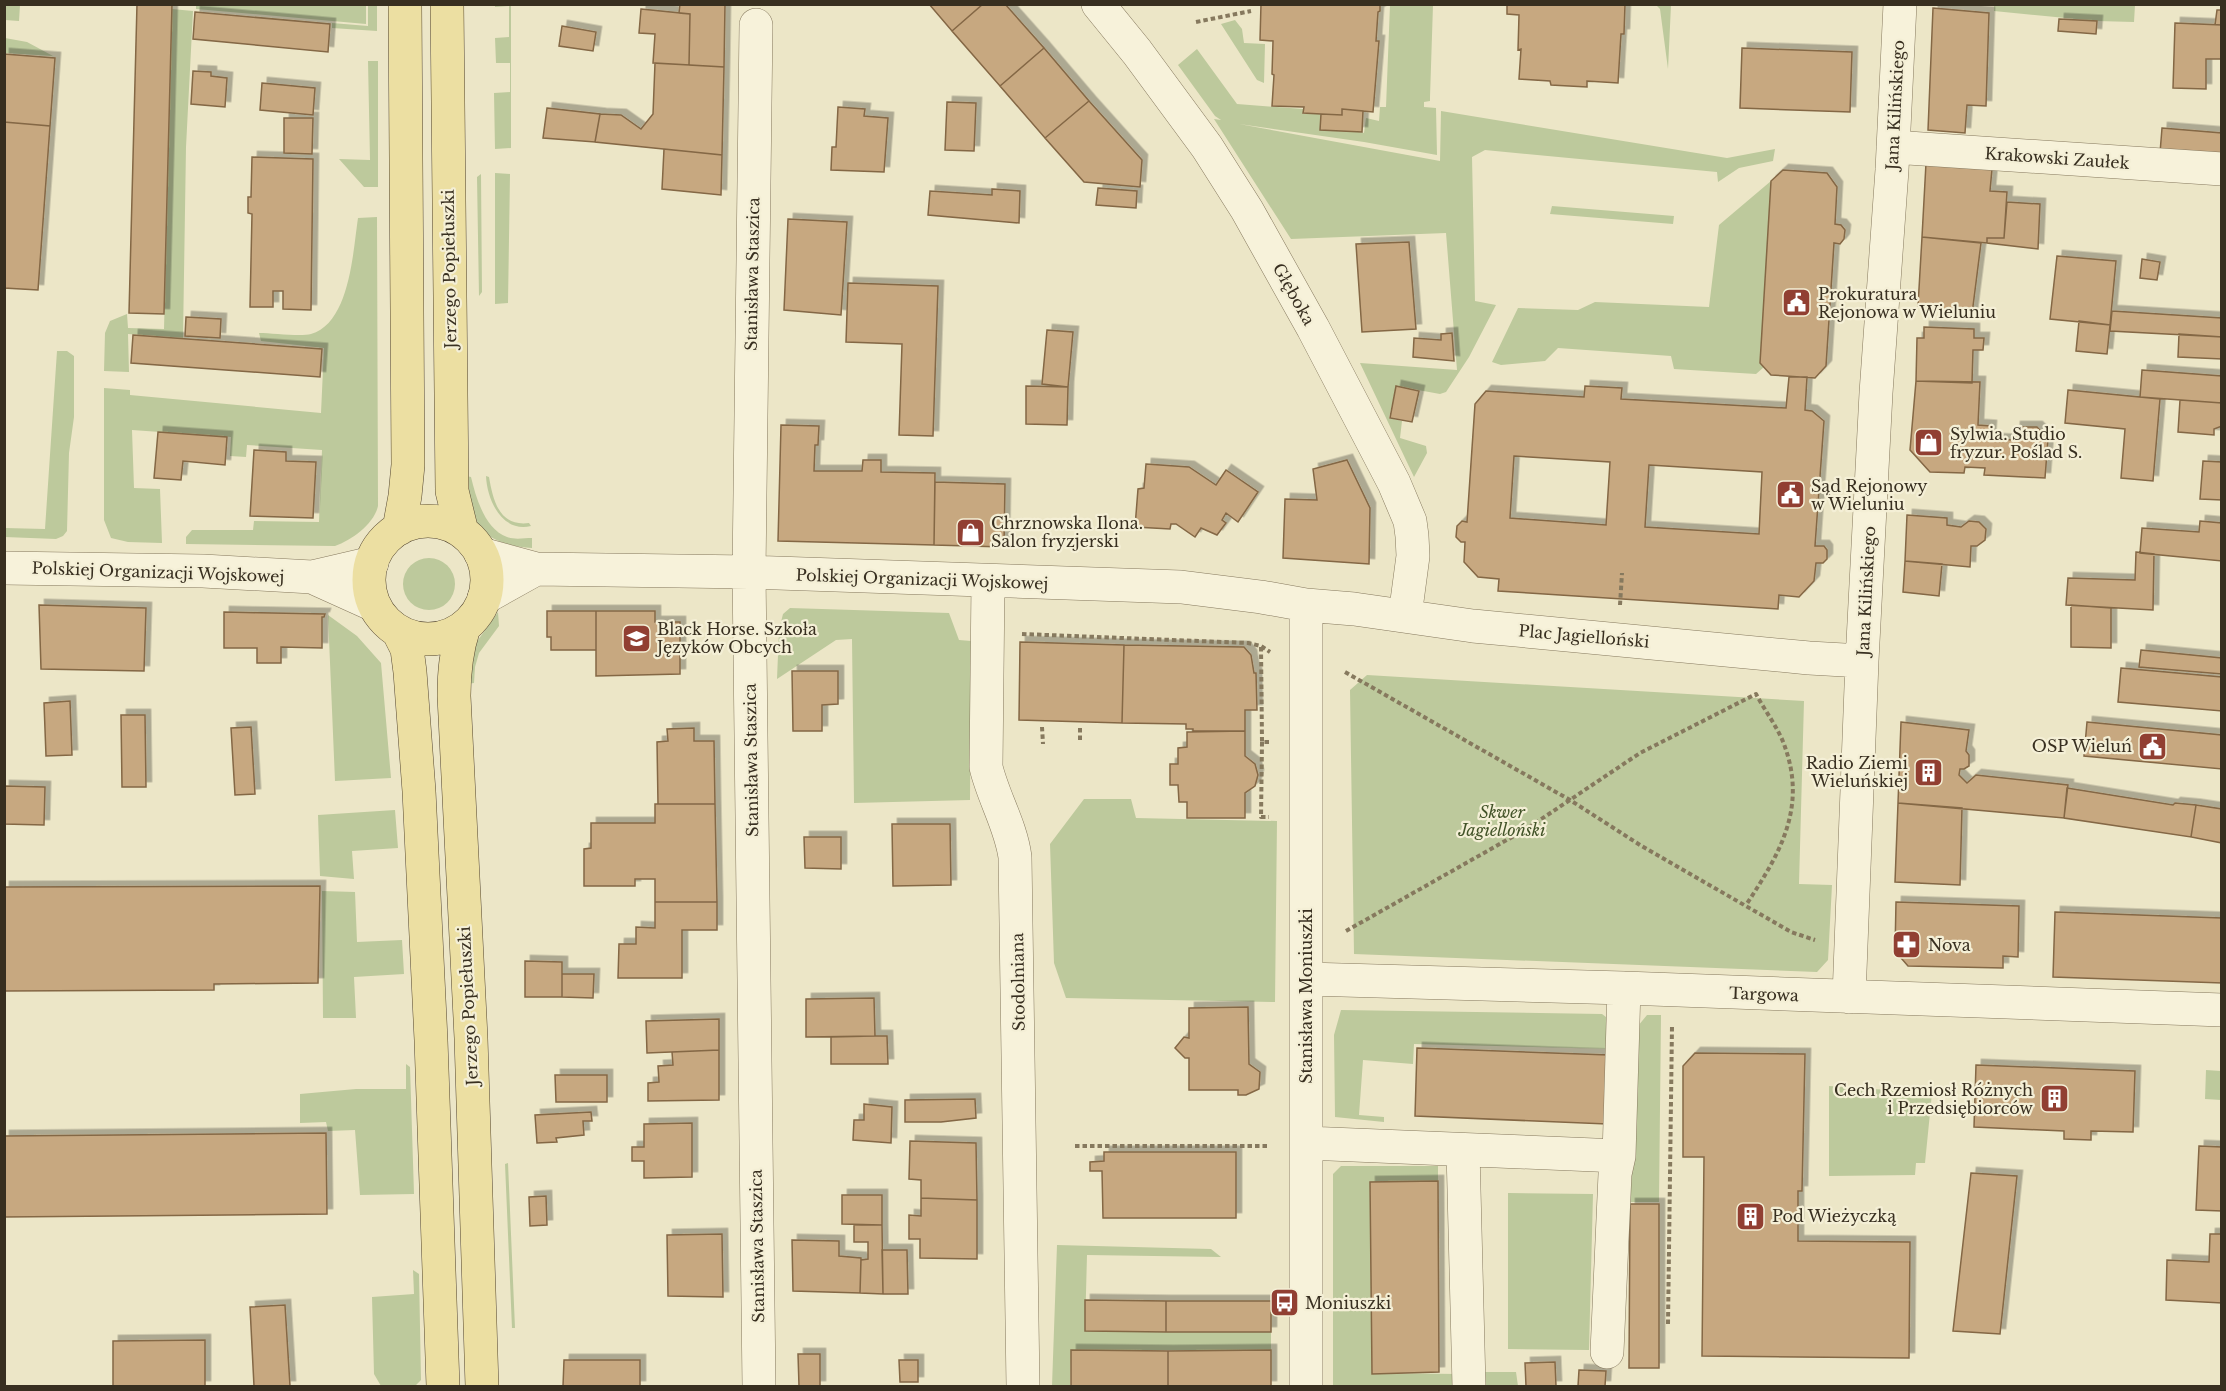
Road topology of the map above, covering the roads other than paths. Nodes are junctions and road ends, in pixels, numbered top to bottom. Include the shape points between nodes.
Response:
1 (405, 4) edge
2 (447, 4) edge
3 (1098, 4) edge
4 (1900, 4) edge
5 (756, 25) dead end
6 (1893, 147) junction
7 (2222, 169) edge
8 (399, 529) junction
9 (472, 543) junction
10 (372, 563) junction
11 (4, 568) edge
12 (536, 569) junction
13 (749, 572) junction
14 (312, 577) junction
15 (988, 582) junction
16 (484, 598) junction
17 (375, 605) junction
18 (1306, 605) junction
19 (1405, 616) junction
20 (464, 627) junction
21 (398, 631) junction
22 (1862, 661) junction
23 (1307, 979) junction
24 (1624, 988) junction
25 (1849, 997) junction
26 (2222, 1010) edge
27 (1291, 1145) junction
28 (1463, 1150) junction
29 (1619, 1156) junction
30 (1607, 1352) dead end
31 (443, 1386) edge
32 (482, 1386) edge
33 (759, 1386) edge
34 (1023, 1386) edge
35 (1306, 1386) edge
36 (1469, 1386) edge

1 - 8 main road via 408,465
2 - 9 main road, Jerzego Popiełuszki via 452,482
3 - 19 street, Głęboka via 1207,147 1247,210 1394,483 1412,536
4 - 6 street, Jana Kilińskiego
5 - 13 street, Stanisława Staszica
6 - 7 street, Krakowski Zaułek
6 - 22 street, Jana Kilińskiego
8 - 9 main road via 424,521 451,526
8 - 10 main road via 378,549
9 - 12 street, Polskiej Organizacji Wojskowej
9 - 16 main road via 486,568
10 - 14 street, Polskiej Organizacji Wojskowej
10 - 17 main road via 370,591
11 - 14 street, Polskiej Organizacji Wojskowej
12 - 13 street, Polskiej Organizacji Wojskowej
12 - 16 street, Polskiej Organizacji Wojskowej
13 - 15 street, Polskiej Organizacji Wojskowej
13 - 33 street, Stanisława Staszica
14 - 17 street, Polskiej Organizacji Wojskowej
15 - 18 street, Polskiej Organizacji Wojskowej via 1181,587
15 - 34 street, Stodolniana via 986,766 1016,857
16 - 20 main road
17 - 21 main road via 384,620
18 - 19 street, Plac Jagielloński
18 - 23 street, Stanisława Moniuszki
19 - 22 street, Plac Jagielloński via 1473,626
20 - 21 main road via 449,636 432,639
20 - 32 main road, Jerzego Popiełuszki via 454,672
21 - 31 main road via 407,649 419,791
22 - 25 street, Jana Kilińskiego
23 - 24 street, Targowa
23 - 27 street, Stanisława Moniuszki
24 - 25 street, Targowa
24 - 29 street
25 - 26 street, Targowa
27 - 28 street
27 - 35 street, Stanisława Moniuszki
28 - 29 street
28 - 36 street
29 - 30 street

